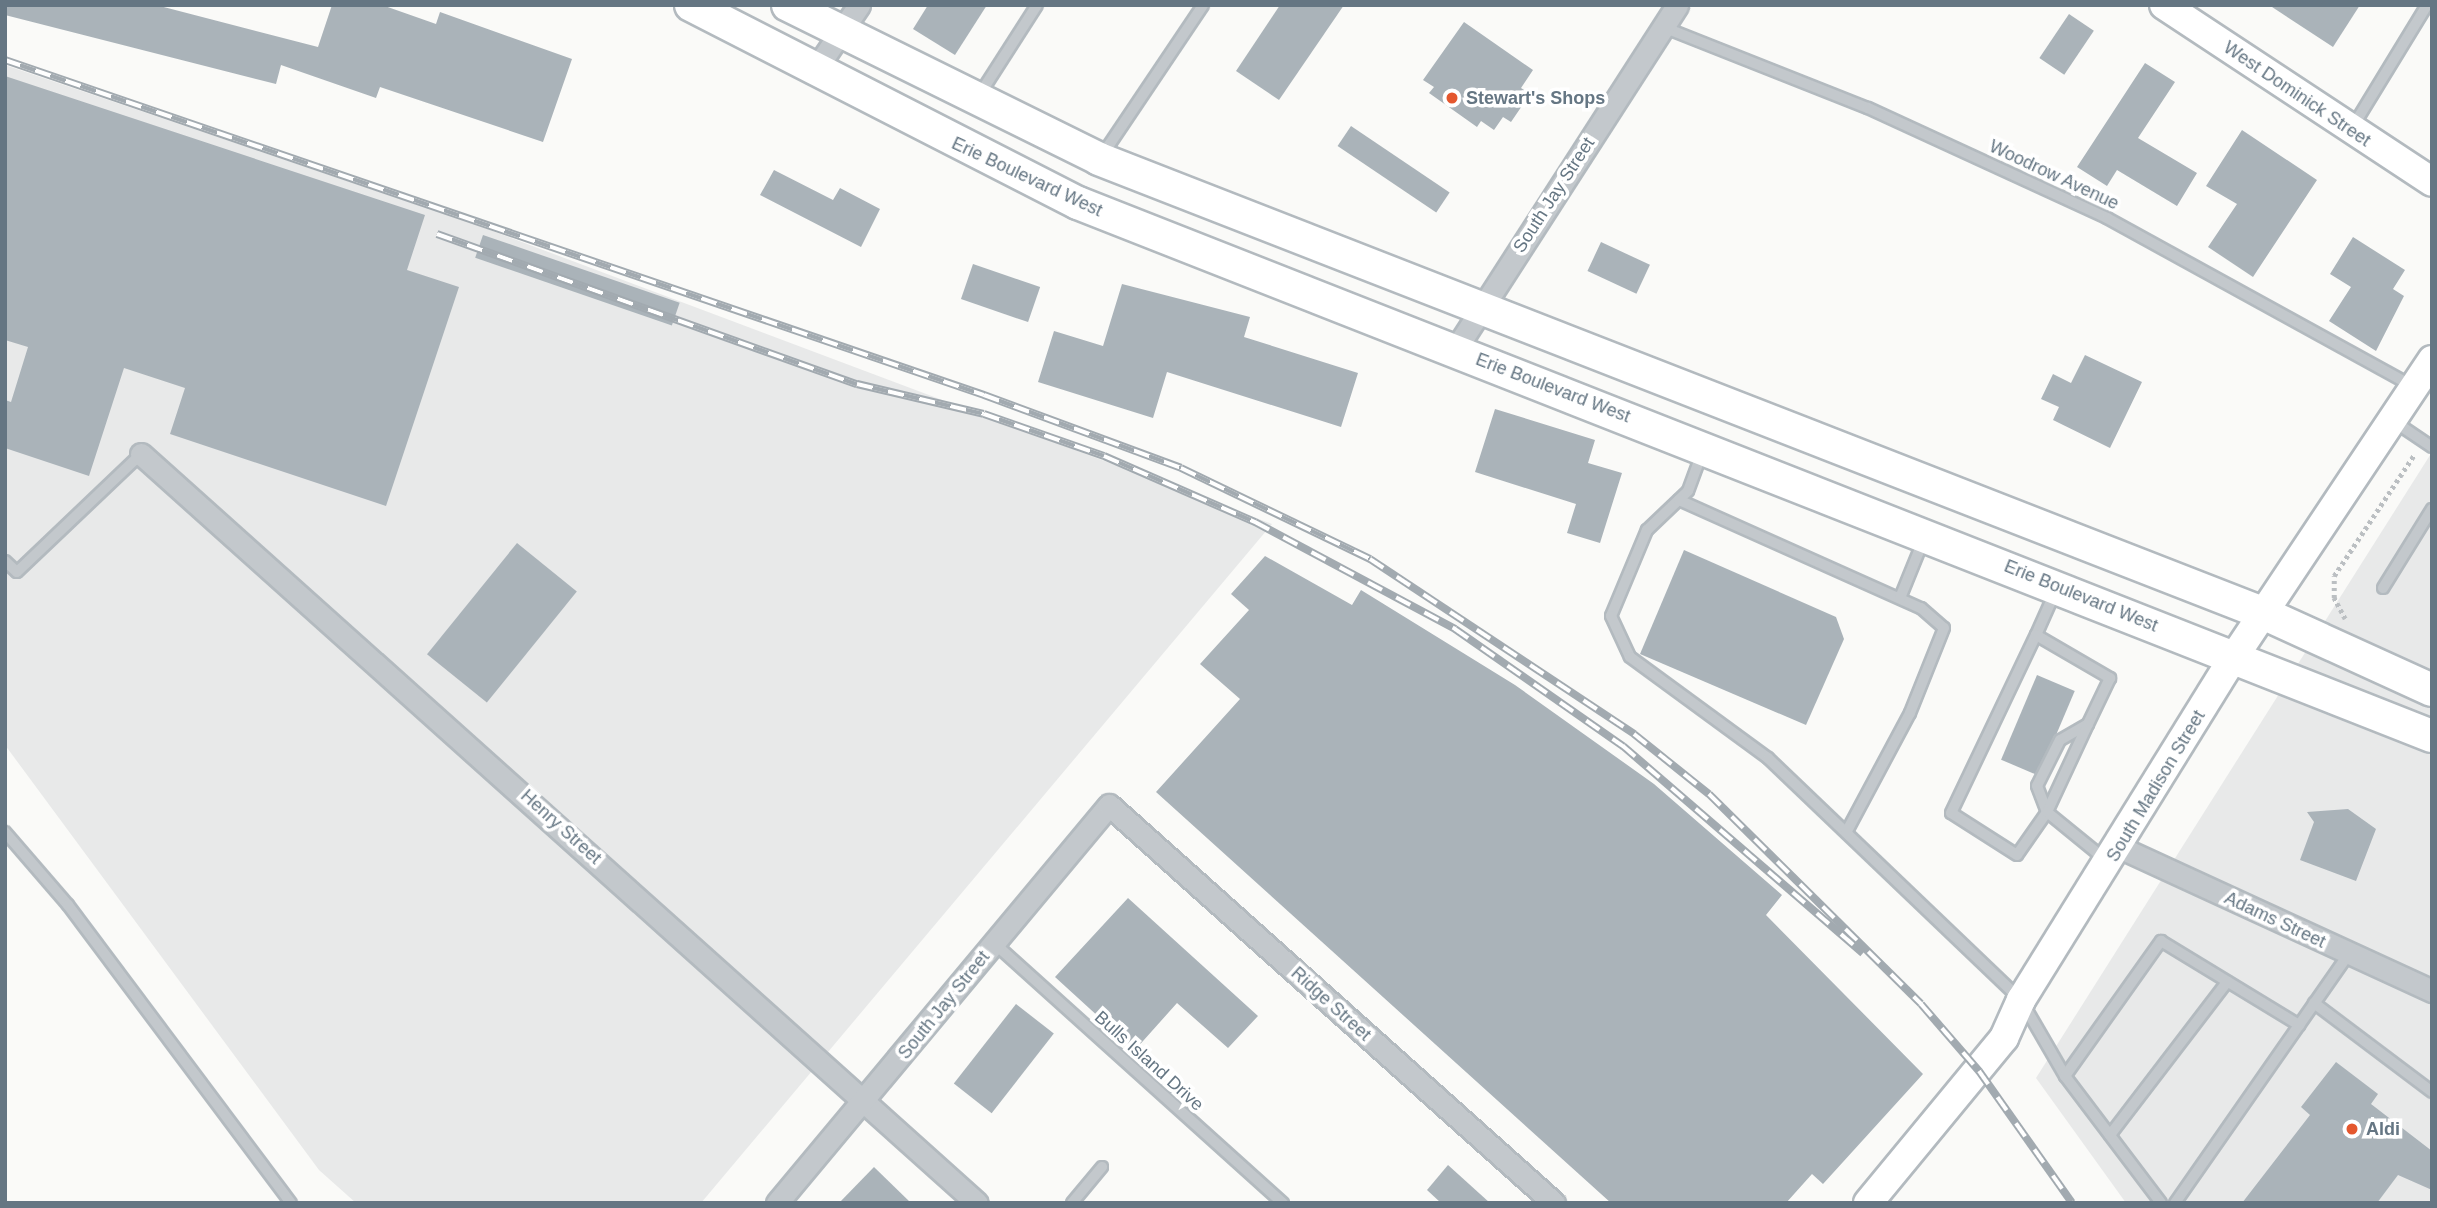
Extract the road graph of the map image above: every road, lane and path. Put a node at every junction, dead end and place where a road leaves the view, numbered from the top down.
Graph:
1 (691, 5) edge
2 (788, 5) edge
3 (859, 5) edge
4 (1037, 5) edge
5 (1203, 5) edge
6 (2427, 5) edge
7 (1675, 6) edge
8 (2172, 7) edge
9 (1663, 27) junction
10 (840, 33) junction
11 (813, 73) junction
12 (974, 103) junction
13 (2350, 131) junction
14 (1099, 159) junction
15 (2432, 182) edge
16 (1481, 307) junction
17 (1455, 350) junction
18 (2432, 359) edge
19 (2414, 387) junction
20 (2392, 421) junction
21 (1704, 447) junction
22 (2432, 447) edge
23 (141, 454) joint
24 (1679, 500) junction
25 (2432, 509) edge
26 (1926, 533) junction
27 (5, 561) edge
28 (2058, 586) junction
29 (2383, 588) dead end
30 (1900, 598) junction
31 (2265, 614) junction
32 (2036, 635) junction
33 (2234, 657) junction
34 (2432, 690) edge
35 (2088, 724) junction
36 (2432, 736) edge
37 (1109, 805) joint
38 (2046, 812) junction
39 (1847, 831) junction
40 (5, 832) edge
41 (2114, 855) junction
42 (994, 943) junction
43 (2349, 954) junction
44 (2227, 982) junction
45 (2432, 991) edge
46 (2021, 1000) junction
47 (2315, 1003) junction
48 (2299, 1026) junction
49 (2065, 1076) junction
50 (2432, 1092) edge
51 (865, 1102) junction
52 (2110, 1135) junction
53 (1102, 1167) dead end
54 (290, 1203) edge
55 (777, 1203) edge
56 (977, 1203) edge
57 (1072, 1203) edge
58 (1283, 1203) edge
59 (1554, 1203) edge
60 (1868, 1203) edge
61 (2161, 1203) edge
62 (2175, 1203) edge

1 - 11 main road, Erie Boulevard West
2 - 10 main road
3 - 10 street
4 - 12 lane
5 - 14 lane
6 - 13 lane
7 - 9 street, South Jay Street
8 - 13 street, West Dominick Street
9 - 16 street, South Jay Street
9 - 19 lane, Woodrow Avenue
10 - 11 street
10 - 12 main road
11 - 17 main road, Erie Boulevard West
12 - 14 main road
13 - 15 street, West Dominick Street
14 - 16 main road
16 - 17 street, South Jay Street
16 - 31 main road
17 - 21 main road, Erie Boulevard West
18 - 19 street, South Madison Street
19 - 20 street, South Madison Street
20 - 22 lane
20 - 31 street, South Madison Street
21 - 24 lane
21 - 26 main road, Erie Boulevard West
23 - 27 lane
23 - 51 street, Henry Street
24 - 30 lane
24 - 39 lane
25 - 29 lane
26 - 28 main road, Erie Boulevard West
26 - 30 lane
28 - 32 lane
28 - 33 main road, Erie Boulevard West
30 - 39 lane
31 - 33 street, South Madison Street
31 - 34 main road
32 - 35 lane
32 - 38 lane
33 - 36 main road, Erie Boulevard West
33 - 41 street, South Madison Street
35 - 38 lane
35 - 38 lane
37 - 42 street, South Jay Street
37 - 59 street, Ridge Street
38 - 41 lane
39 - 46 lane
40 - 54 lane
41 - 43 street, Adams Street
41 - 46 street, South Madison Street
42 - 51 street, South Jay Street
42 - 58 lane, Bulls Island Drive
43 - 45 street, Adams Street
43 - 47 lane
44 - 48 lane
44 - 49 lane
44 - 52 lane
46 - 49 lane
46 - 60 street, South Madison Street
47 - 48 lane
47 - 50 lane
48 - 62 lane
49 - 52 lane
51 - 55 street, South Jay Street
51 - 56 street, Henry Street
52 - 61 lane
53 - 57 lane

